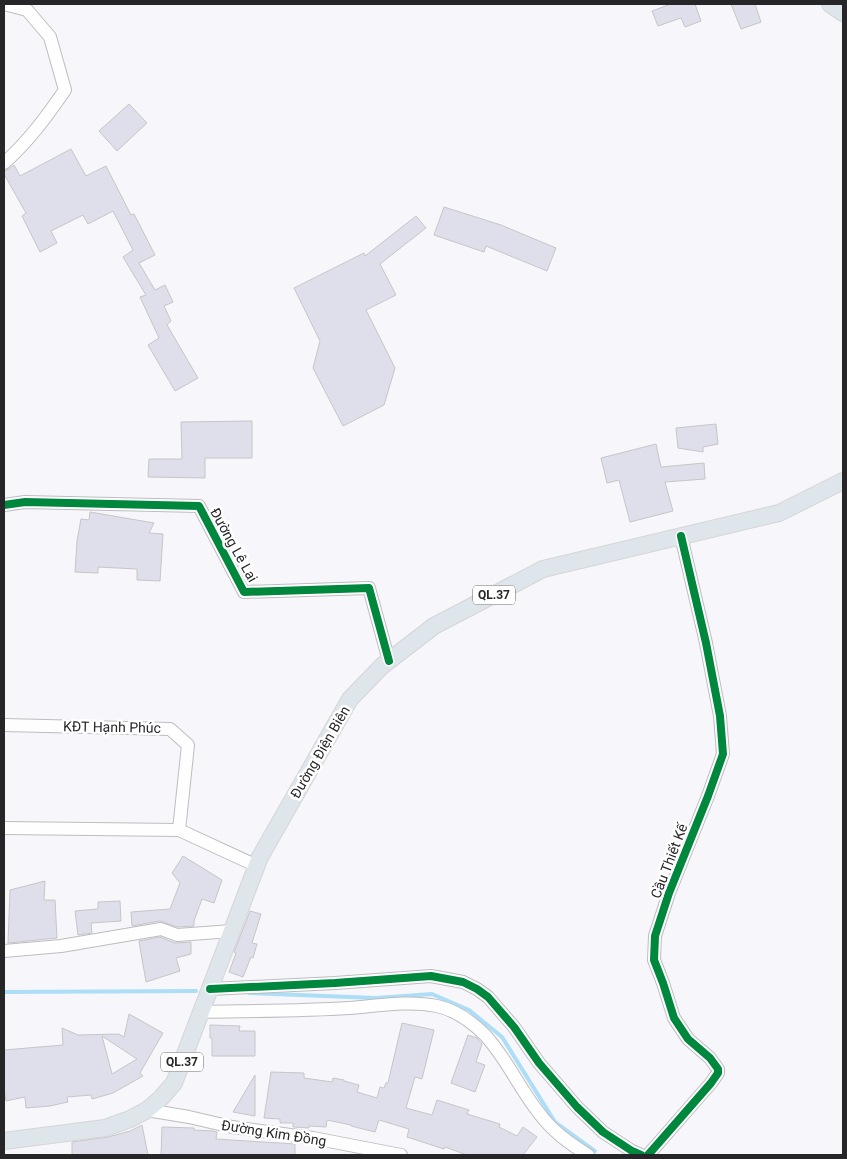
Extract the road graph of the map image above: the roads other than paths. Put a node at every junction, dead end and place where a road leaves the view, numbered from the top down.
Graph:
1 (4, 4) edge
2 (830, 4) edge
3 (28, 7) edge
4 (843, 13) edge
5 (4, 163) edge
6 (843, 481) edge
7 (4, 505) edge
8 (681, 536) junction
9 (389, 661) junction
10 (4, 725) edge
11 (4, 828) edge
12 (179, 830) junction
13 (257, 866) junction
14 (232, 931) junction
15 (4, 951) edge
16 (210, 990) junction
17 (201, 1012) junction
18 (147, 1110) junction
19 (4, 1141) edge
20 (401, 1155) edge
21 (588, 1155) edge
22 (641, 1155) edge
23 (648, 1155) edge

1 - 3 street
2 - 4 main road
3 - 5 street
6 - 8 main road, Đường Điện Biên / QL.37
7 - 9 street, Đường Lê Lai
8 - 9 main road, Đường Điện Biên / QL.37
8 - 23 street, Cầu Thiết Kế
9 - 13 main road, Đường Điện Biên / QL.37
10 - 12 street, KĐT Hạnh Phúc
11 - 12 street
12 - 13 street
13 - 14 main road, Đường Điện Biên / QL.37
14 - 15 street
14 - 16 main road, Đường Điện Biên / QL.37
16 - 17 main road, Đường Điện Biên / QL.37
16 - 22 street
17 - 18 main road, Đường Điện Biên / QL.37
17 - 21 street
18 - 19 main road, Đường Điện Biên / QL.37
18 - 20 street, Đường Kim Đồng

